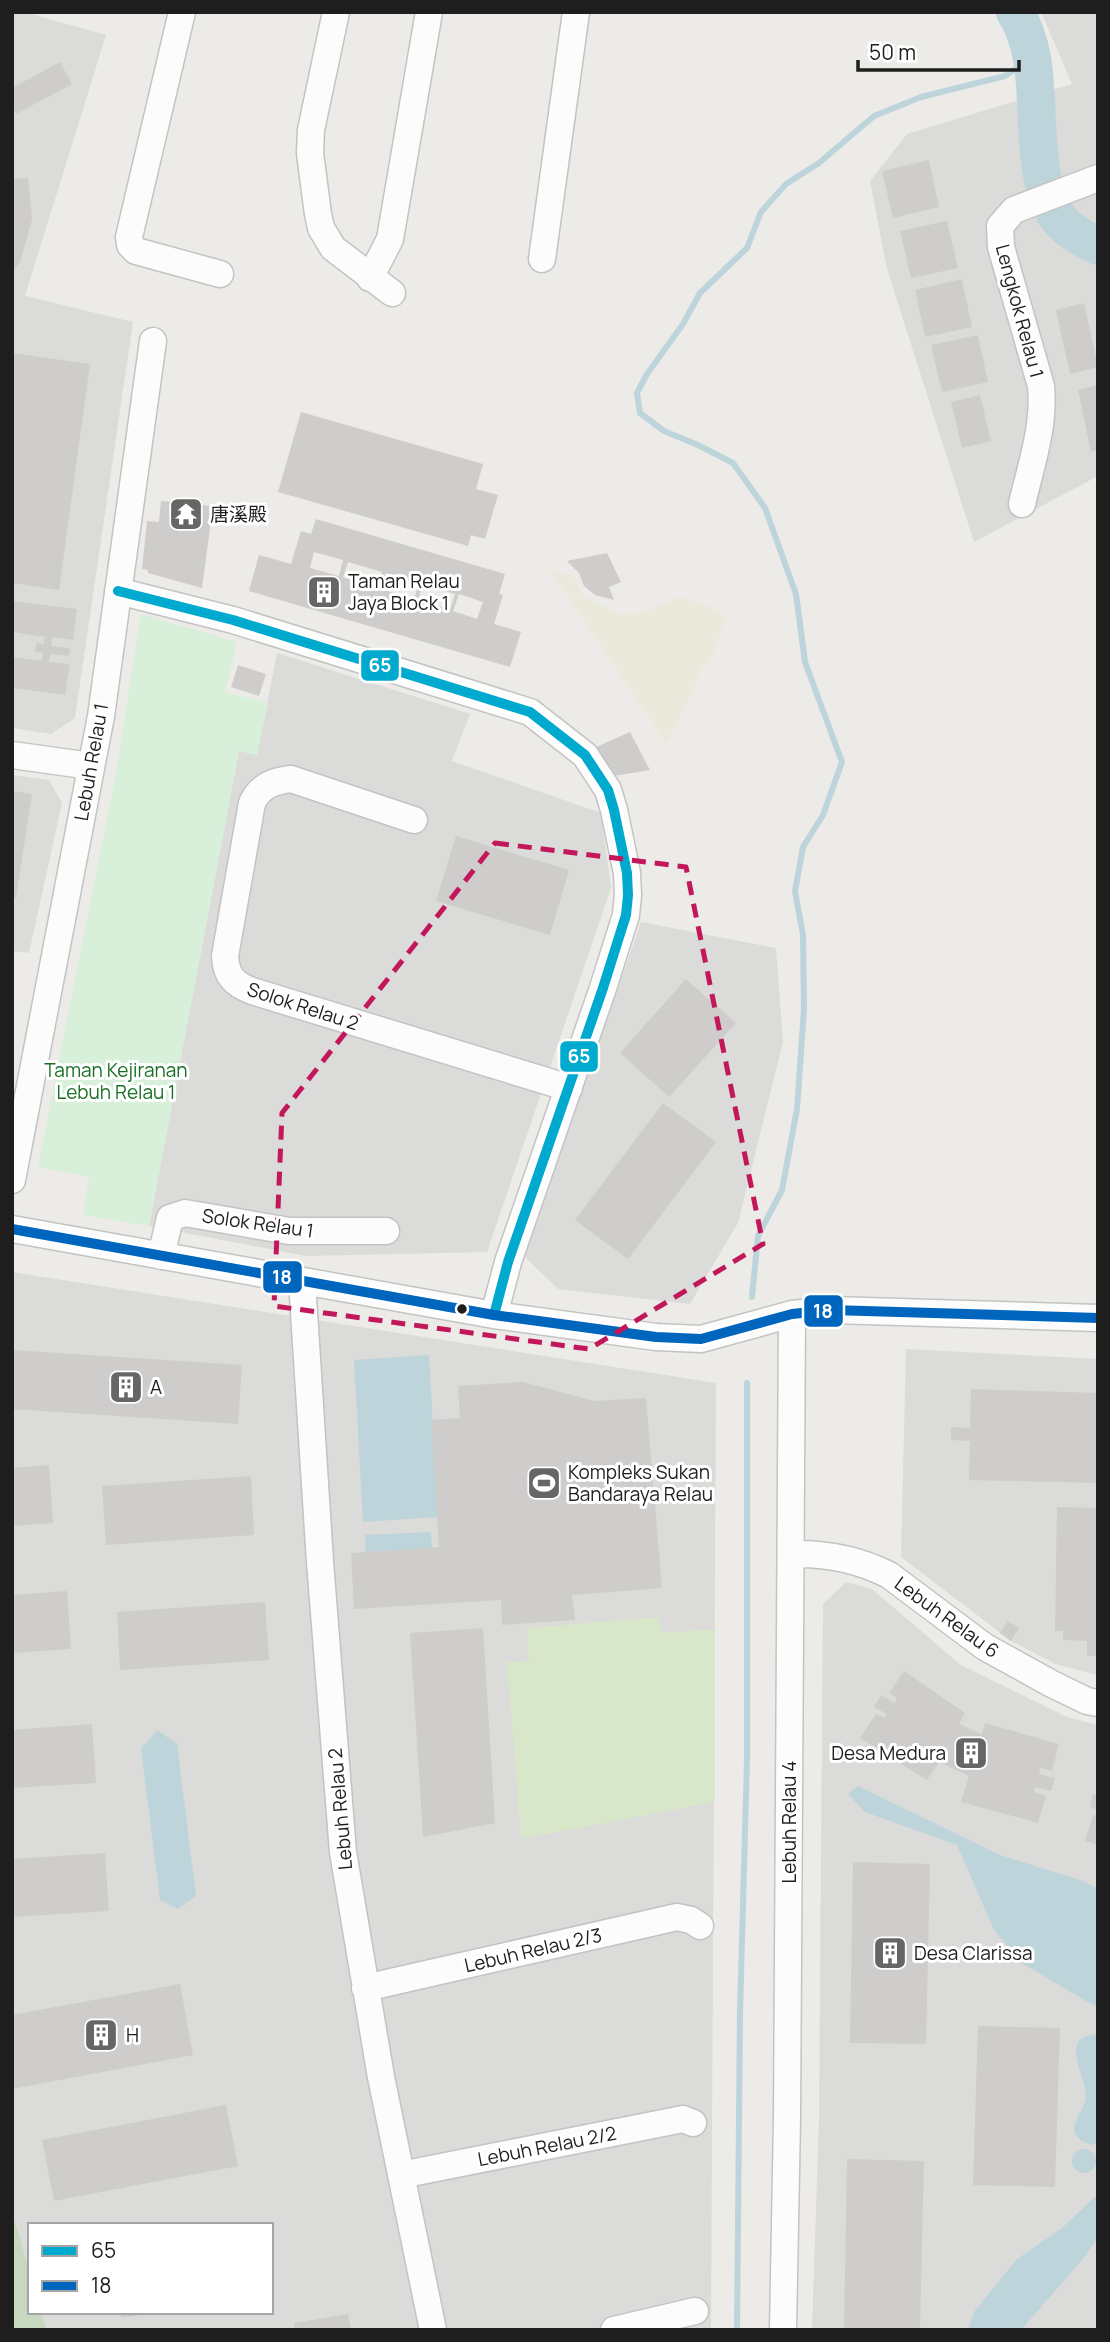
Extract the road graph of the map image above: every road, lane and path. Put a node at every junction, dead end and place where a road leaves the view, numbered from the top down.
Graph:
1 (182, 12) edge
2 (336, 12) edge
3 (429, 12) edge
4 (576, 12) edge
5 (1098, 178) edge
6 (542, 259) dead end
7 (220, 274) dead end
8 (153, 341) dead end
9 (1022, 504) dead end
10 (118, 591) junction
11 (12, 755) edge
12 (91, 766) junction
13 (414, 820) dead end
14 (569, 1088) junction
15 (12, 1180) edge
16 (12, 1229) edge
17 (386, 1231) dead end
18 (161, 1256) junction
19 (302, 1281) junction
20 (792, 1314) junction
21 (494, 1315) junction
22 (1098, 1318) edge
23 (791, 1555) junction
24 (1098, 1703) edge
25 (700, 1926) dead end
26 (365, 1989) junction
27 (693, 2123) dead end
28 (401, 2175) junction
29 (695, 2311) dead end
30 (433, 2330) edge
31 (614, 2330) edge
32 (783, 2330) edge

1 - 7 street
2 - 3 street
4 - 6 street
5 - 9 street, Lengkok Relau 1
8 - 10 street, Lebuh Relau 1
10 - 12 street, Lebuh Relau 1
10 - 14 street
11 - 12 street
12 - 15 street, Lebuh Relau 1
13 - 14 street, Solok Relau 2
14 - 21 street
16 - 18 street
17 - 18 street, Solok Relau 1
18 - 19 street
19 - 21 street
19 - 26 street, Lebuh Relau 2
20 - 21 street
20 - 22 street
20 - 23 street, Lebuh Relau 4
23 - 24 street, Lebuh Relau 6
23 - 32 street, Lebuh Relau 4
25 - 26 street, Lebuh Relau 2/3
26 - 28 street, Lebuh Relau 2
27 - 28 street, Lebuh Relau 2/2
28 - 30 street, Lebuh Relau 2
29 - 31 street

